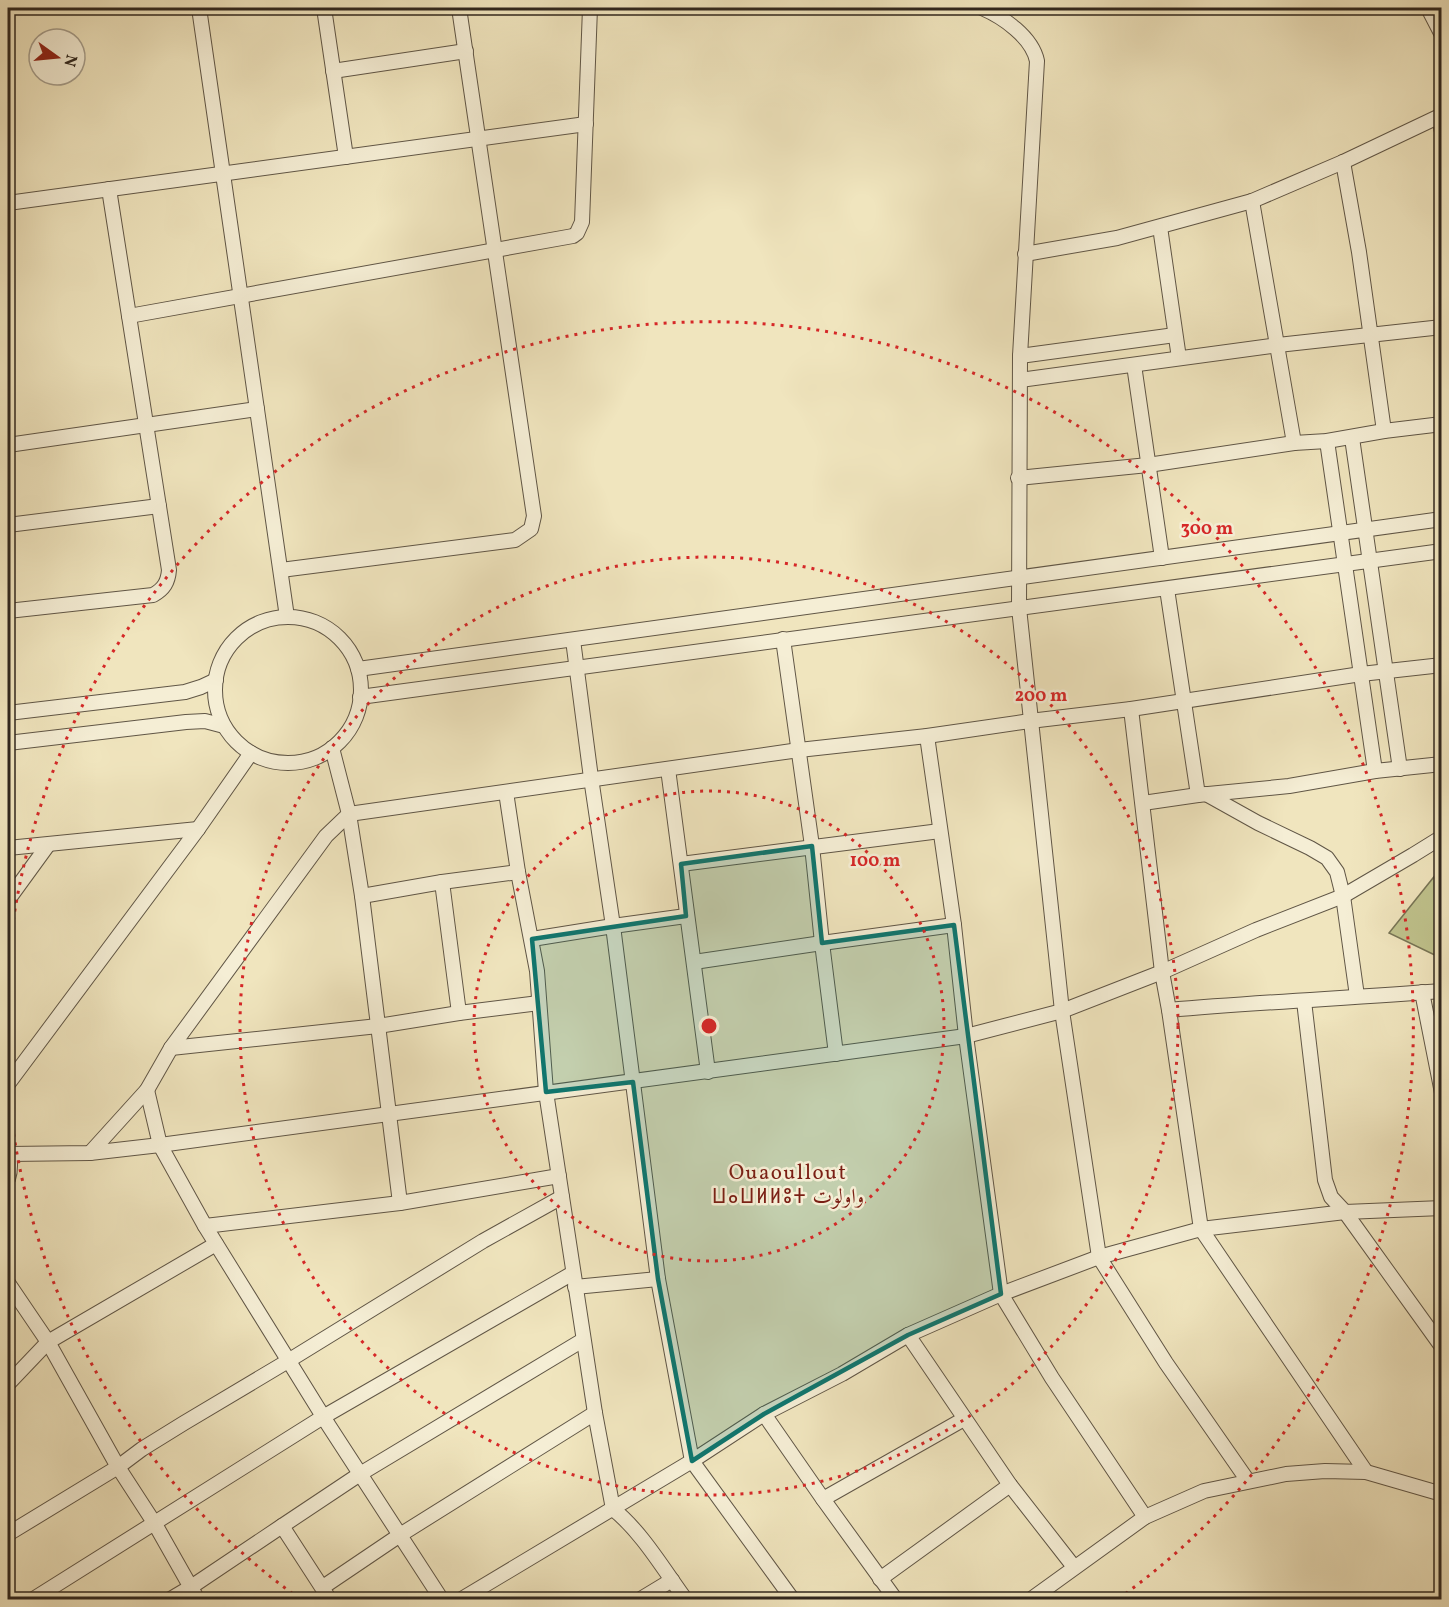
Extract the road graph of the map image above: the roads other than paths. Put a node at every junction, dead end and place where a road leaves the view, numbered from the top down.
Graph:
1 (199, 8) edge
2 (324, 8) edge
3 (459, 8) edge
4 (590, 8) edge
5 (982, 8) edge
6 (1428, 8) edge
7 (1442, 34) edge
8 (466, 51) junction
9 (333, 71) junction
10 (1440, 116) edge
11 (585, 124) junction
12 (1442, 132) edge
13 (478, 139) junction
14 (346, 157) junction
15 (1343, 162) junction
16 (223, 174) junction
17 (109, 189) junction
18 (1252, 201) junction
19 (8, 203) edge
20 (1160, 227) junction
21 (496, 250) junction
22 (1025, 254) junction
23 (241, 296) junction
24 (129, 316) junction
25 (1442, 327) edge
26 (1175, 335) junction
27 (1370, 335) junction
28 (1278, 345) junction
29 (1020, 356) junction
30 (1179, 358) junction
31 (1134, 365) junction
32 (1020, 380) junction
33 (257, 409) junction
34 (1442, 424) edge
35 (146, 425) junction
36 (1384, 431) junction
37 (1352, 438) junction
38 (1327, 441) junction
39 (1294, 443) junction
40 (8, 445) edge
41 (1148, 465) junction
42 (1018, 478) junction
43 (159, 506) junction
44 (1442, 519) edge
45 (8, 525) edge
46 (1366, 530) junction
47 (1340, 533) junction
48 (1442, 551) edge
49 (1162, 558) junction
50 (1370, 560) junction
51 (1345, 563) junction
52 (281, 570) junction
53 (1019, 579) junction
54 (1167, 589) junction
55 (1019, 608) junction
56 (8, 611) edge
57 (287, 617) junction
58 (783, 639) junction
59 (573, 640) junction
60 (1442, 665) edge
61 (576, 668) junction
62 (358, 669) junction
63 (1386, 672) junction
64 (1361, 674) junction
65 (216, 680) junction
66 (360, 697) junction
67 (1183, 701) junction
68 (1131, 709) junction
69 (8, 713) edge
70 (1030, 721) junction
71 (224, 726) junction
72 (927, 736) junction
73 (8, 743) edge
74 (332, 748) junction
75 (799, 750) junction
76 (251, 753) junction
77 (1442, 764) edge
78 (668, 769) junction
79 (1400, 769) junction
80 (1375, 771) junction
81 (591, 778) junction
82 (506, 792) junction
83 (1202, 794) junction
84 (1143, 802) junction
85 (349, 813) junction
86 (198, 829) junction
87 (940, 831) junction
88 (1442, 837) edge
89 (48, 844) junction
90 (812, 846) junction
91 (8, 848) edge
92 (681, 864) junction
93 (518, 872) junction
94 (442, 882) junction
95 (362, 896) junction
96 (1343, 896) junction
97 (8, 900) edge
98 (686, 916) junction
99 (954, 925) junction
100 (613, 926) junction
101 (532, 939) junction
102 (822, 943) junction
103 (694, 962) junction
104 (1162, 972) junction
105 (1442, 991) edge
106 (1422, 992) junction
107 (1357, 996) junction
108 (1304, 1001) junction
109 (539, 1003) junction
110 (1169, 1010) junction
111 (1062, 1011) junction
112 (459, 1013) junction
113 (378, 1026) junction
114 (966, 1036) junction
115 (171, 1048) junction
116 (836, 1054) junction
117 (708, 1072) junction
118 (633, 1082) junction
119 (8, 1084) edge
120 (147, 1090) junction
121 (546, 1092) junction
122 (1442, 1093) edge
123 (390, 1113) junction
124 (160, 1145) junction
125 (8, 1151) edge
126 (90, 1153) junction
127 (559, 1176) junction
128 (8, 1179) edge
129 (562, 1197) junction
130 (400, 1203) junction
131 (1442, 1208) edge
132 (1345, 1212) junction
133 (205, 1226) junction
134 (1201, 1229) junction
135 (216, 1245) junction
136 (1099, 1257) junction
137 (658, 1279) junction
138 (574, 1280) junction
139 (8, 1283) edge
140 (1001, 1294) junction
141 (908, 1335) junction
142 (583, 1340) junction
143 (48, 1342) junction
144 (1442, 1347) edge
145 (288, 1361) junction
146 (8, 1384) edge
147 (595, 1413) junction
148 (764, 1414) junction
149 (323, 1417) junction
150 (964, 1419) junction
151 (692, 1461) junction
152 (118, 1467) junction
153 (1366, 1472) junction
154 (360, 1474) junction
155 (1248, 1481) junction
156 (1010, 1485) junction
157 (1440, 1492) edge
158 (823, 1499) junction
159 (613, 1509) junction
160 (1145, 1517) junction
161 (155, 1524) junction
162 (282, 1526) junction
163 (8, 1534) edge
164 (400, 1535) junction
165 (1074, 1568) junction
166 (880, 1579) junction
167 (672, 1580) junction
168 (191, 1587) junction
169 (326, 1593) edge
170 (32, 1599) edge
171 (169, 1599) edge
172 (198, 1599) edge
173 (442, 1599) edge
174 (460, 1599) edge
175 (639, 1599) edge
176 (686, 1599) edge
177 (793, 1599) edge
178 (896, 1599) edge
179 (1030, 1599) edge

1 - 16 street
2 - 9 street
3 - 8 street
4 - 11 street
5 - 22 street
6 - 7 street
8 - 9 street
8 - 13 street
9 - 14 street
10 - 12 street
10 - 15 street
11 - 13 street
11 - 21 street
13 - 14 street
13 - 21 street
14 - 16 street
15 - 18 street
15 - 27 street
16 - 17 street
16 - 23 street
17 - 19 street
17 - 24 street
18 - 20 street
18 - 28 street
20 - 22 street
20 - 26 street
21 - 23 street
21 - 52 street
22 - 29 street
23 - 24 street
23 - 33 street
24 - 35 street
25 - 27 street
26 - 29 street
26 - 30 street
27 - 28 street
27 - 36 street
28 - 30 street
28 - 39 street
29 - 32 street
30 - 31 street
31 - 32 street
31 - 41 street
32 - 42 street
33 - 35 street
33 - 52 street
34 - 36 street
35 - 40 street
35 - 43 street
36 - 37 street
37 - 38 street
37 - 46 street
38 - 39 street
38 - 47 street
39 - 41 street
41 - 42 street
41 - 49 street
42 - 53 street
43 - 45 street
43 - 56 street
44 - 46 street
46 - 47 street
46 - 50 street
47 - 49 street
47 - 51 street
48 - 50 street
49 - 53 street
50 - 51 street
50 - 63 street
51 - 54 street
51 - 64 street
52 - 57 street
53 - 55 street
53 - 59 street
54 - 55 street
54 - 67 street
55 - 58 street
55 - 70 street
57 - 62 street
57 - 65 street
58 - 61 street
58 - 75 street
59 - 61 street
59 - 62 street
60 - 63 street
61 - 66 street
61 - 81 street
62 - 66 street
63 - 64 street
63 - 79 street
64 - 67 street
64 - 80 street
65 - 69 street
65 - 71 street
66 - 74 street
67 - 68 street
67 - 83 street
68 - 70 street
68 - 84 street
70 - 72 street
70 - 111 street
71 - 73 street
71 - 76 street
72 - 75 street
72 - 87 street
74 - 76 street
74 - 85 street
75 - 78 street
75 - 90 street
76 - 86 street
77 - 79 street
78 - 81 street
78 - 92 street
79 - 80 street
80 - 83 street
81 - 82 street
81 - 100 street
82 - 85 street
82 - 93 street
83 - 84 street
83 - 96 street
84 - 104 street
85 - 95 street
85 - 115 street
86 - 89 street
86 - 119 street
87 - 90 street
87 - 99 street
88 - 96 street
89 - 91 street
89 - 97 street
90 - 92 street
90 - 102 street
92 - 98 street
93 - 94 street
93 - 101 street
94 - 95 street
94 - 112 street
95 - 113 street
96 - 104 street
96 - 107 street
98 - 100 street
98 - 103 street
99 - 102 street
99 - 114 street
100 - 101 street
100 - 118 street
101 - 109 street
102 - 103 street
102 - 116 street
103 - 117 street
104 - 110 street
104 - 111 street
105 - 106 street
106 - 107 street
106 - 122 street
107 - 108 street
108 - 110 street
108 - 132 street
109 - 112 street
109 - 121 street
110 - 134 street
111 - 114 street
111 - 136 street
112 - 113 street
113 - 115 street
113 - 123 street
114 - 116 street
114 - 140 street
115 - 120 street
116 - 117 street
117 - 118 street
118 - 121 street
118 - 137 street
120 - 124 street
120 - 126 street
121 - 123 street
121 - 127 street
123 - 124 street
123 - 130 street
124 - 126 street
124 - 133 street
125 - 126 street
125 - 128 street
127 - 129 street
127 - 130 street
129 - 138 street
129 - 145 street
130 - 133 street
131 - 132 street
132 - 134 street
132 - 144 street
133 - 135 street
134 - 136 street
134 - 153 street
135 - 143 street
135 - 145 street
136 - 140 street
136 - 155 street
137 - 138 street
137 - 151 street
138 - 142 street
138 - 149 street
139 - 143 street
140 - 141 street
140 - 160 street
141 - 148 street
141 - 150 street
142 - 147 street
142 - 154 street
143 - 146 street
143 - 152 street
145 - 149 street
145 - 152 street
147 - 159 street
147 - 164 street
148 - 151 street
148 - 158 street
149 - 154 street
149 - 161 street
150 - 156 street
150 - 158 street
151 - 159 street
151 - 177 street
152 - 161 street
152 - 163 street
153 - 155 street
153 - 157 street
154 - 162 street
154 - 164 street
155 - 160 street
156 - 165 street
156 - 166 street
158 - 166 street
159 - 167 street
159 - 174 street
160 - 165 street
161 - 168 street
161 - 170 street
162 - 168 street
162 - 169 street
164 - 169 street
164 - 173 street
165 - 179 street
166 - 178 street
167 - 175 street
167 - 176 street
168 - 171 street
168 - 172 street

